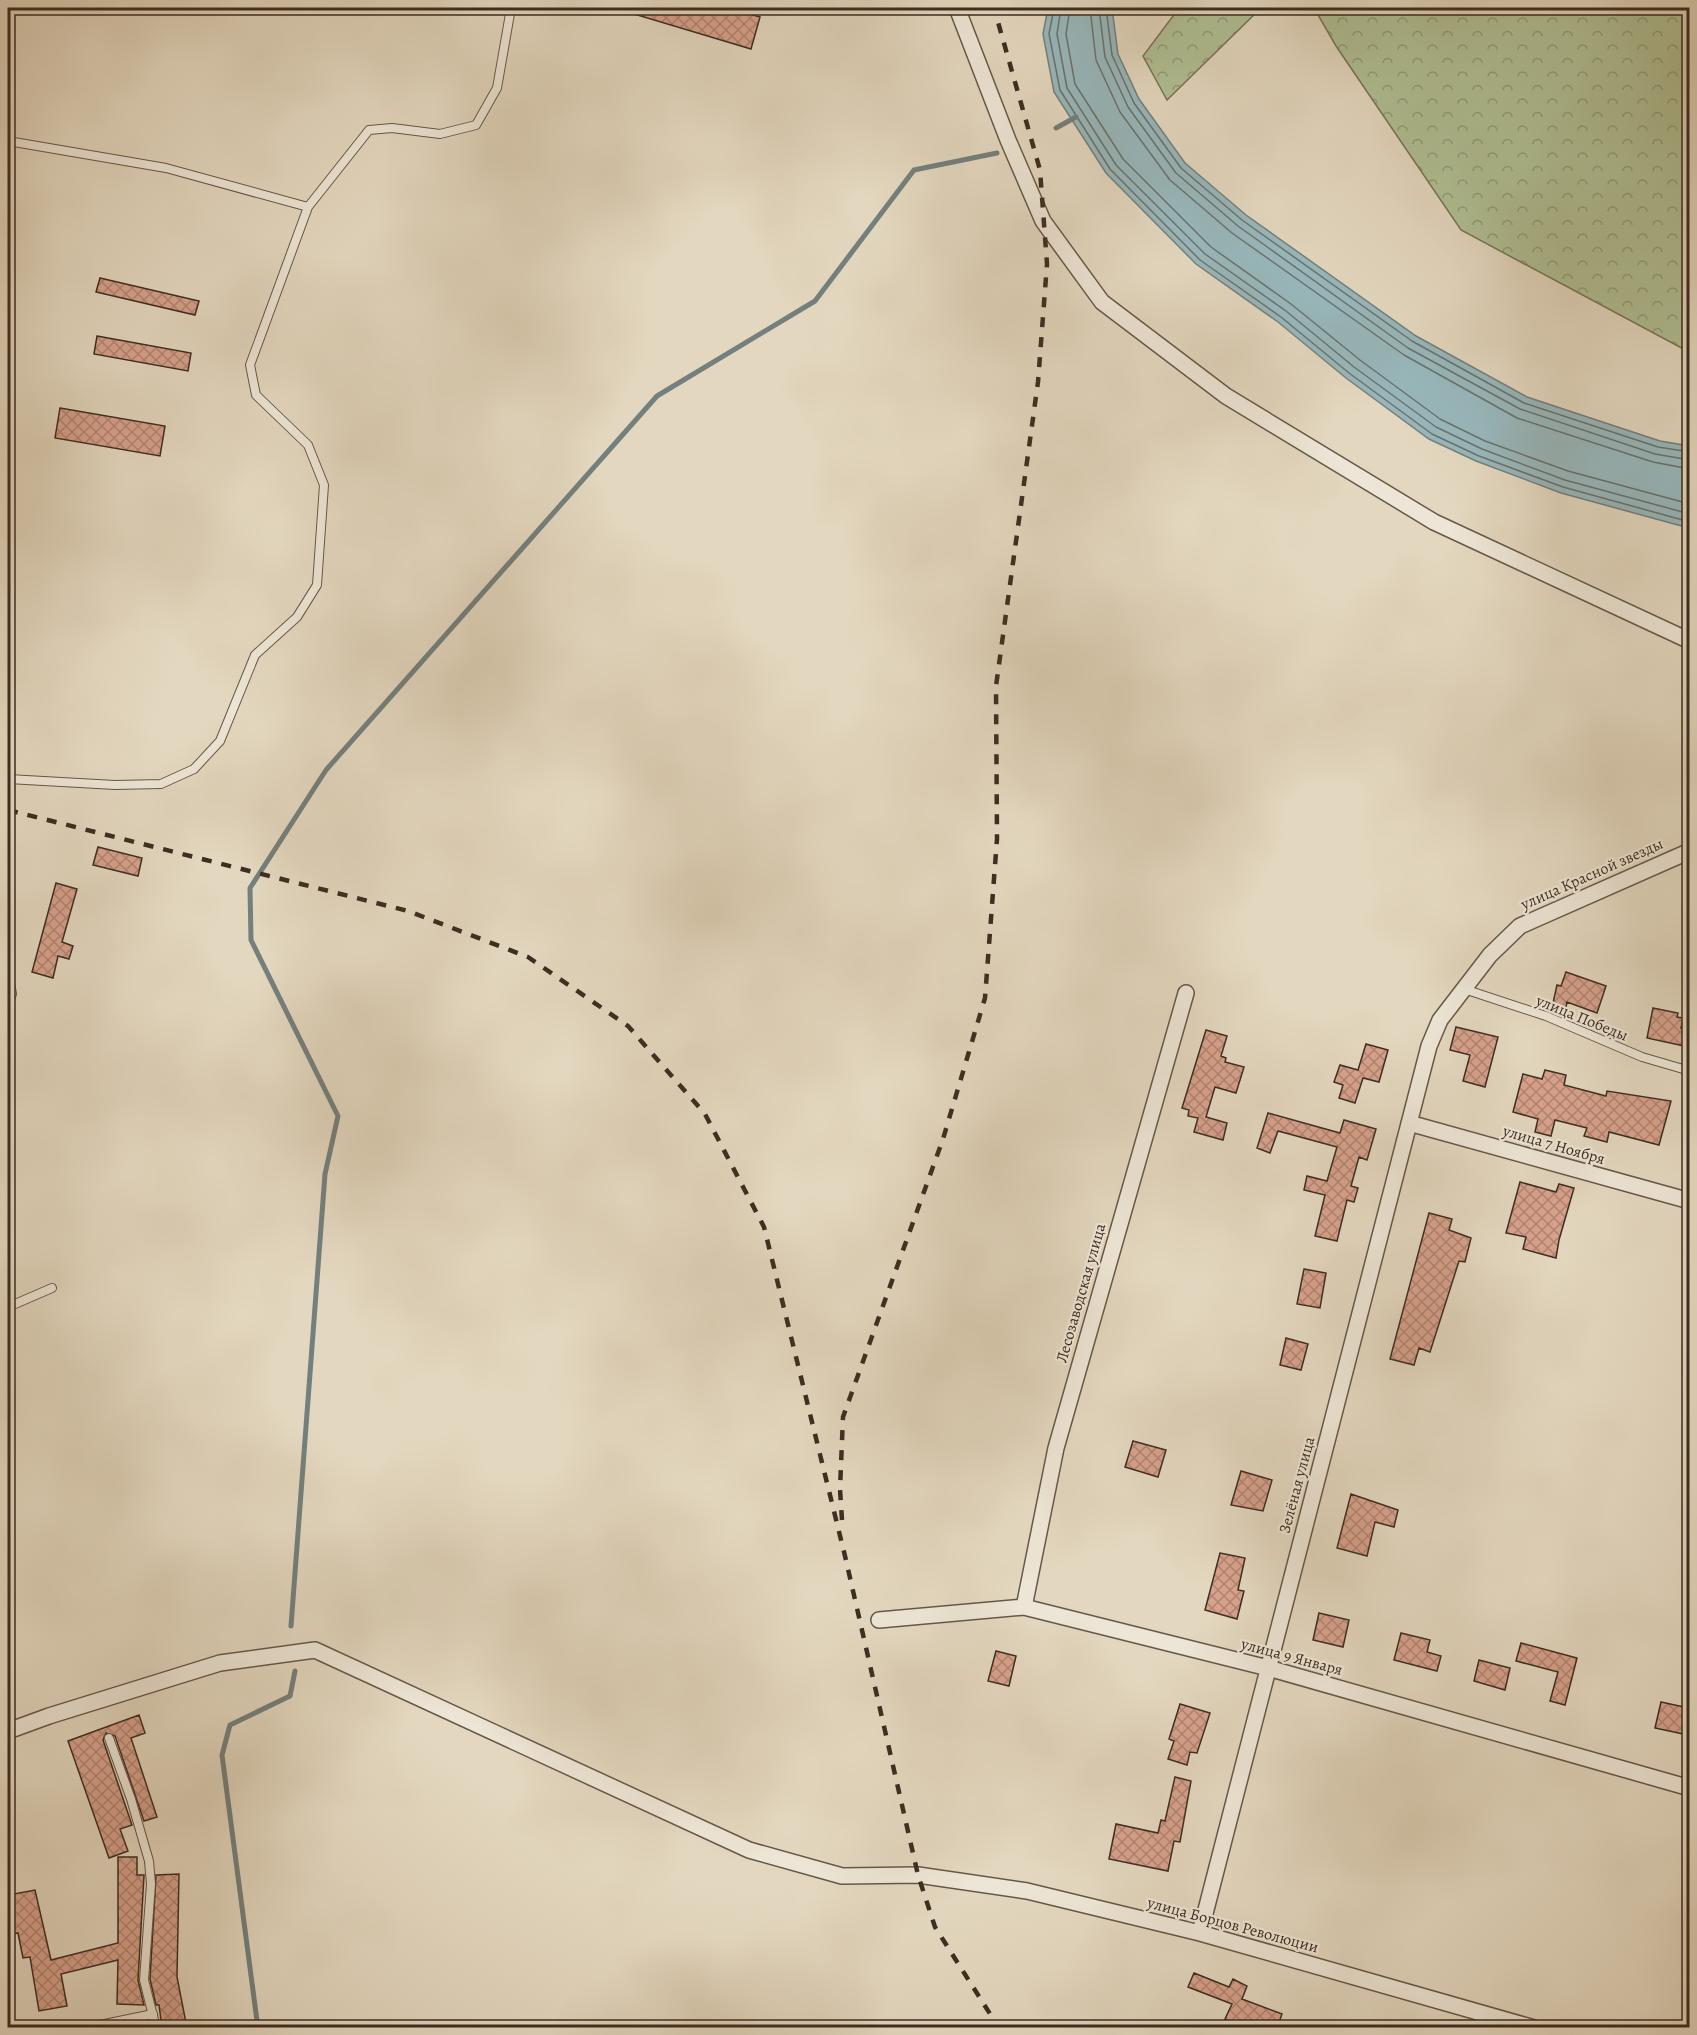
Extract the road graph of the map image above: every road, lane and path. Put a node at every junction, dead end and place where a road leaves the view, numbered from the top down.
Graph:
1 (511, 8) edge
2 (958, 8) edge
3 (8, 141) edge
4 (308, 207) junction
5 (1689, 641) edge
6 (8, 779) edge
7 (1689, 851) edge
8 (8, 970) edge
9 (1464, 989) junction
10 (1186, 993) dead end
11 (8, 1005) edge
12 (1429, 1046) joint
13 (1689, 1071) edge
14 (1409, 1123) junction
15 (1689, 1201) edge
16 (52, 1288) dead end
17 (8, 1307) edge
18 (1024, 1607) junction
19 (879, 1620) dead end
20 (1268, 1668) junction
21 (8, 1731) edge
22 (109, 1738) dead end
23 (1689, 1788) edge
24 (1200, 1933) junction
25 (153, 2014) junction
26 (85, 2028) edge
27 (156, 2028) edge
28 (1534, 2028) edge

1 - 4 lane
2 - 5 street
3 - 4 lane
4 - 6 lane
7 - 9 street, улица Красной звезды
8 - 11 lane
9 - 12 street, улица Красной звезды
9 - 13 lane, улица Победы
10 - 18 street, Лесозаводская улица
12 - 14 street, Зелёная улица
14 - 15 street, улица 7 Ноября
14 - 20 street, Зелёная улица
16 - 17 lane
18 - 19 street, улица 9 Января
18 - 20 street, улица 9 Января
20 - 23 street, улица 9 Января
20 - 24 street, Зелёная улица
21 - 24 street, улица Борцов Революции
22 - 25 lane
24 - 28 street, улица Борцов Революции
25 - 26 lane
25 - 27 lane

